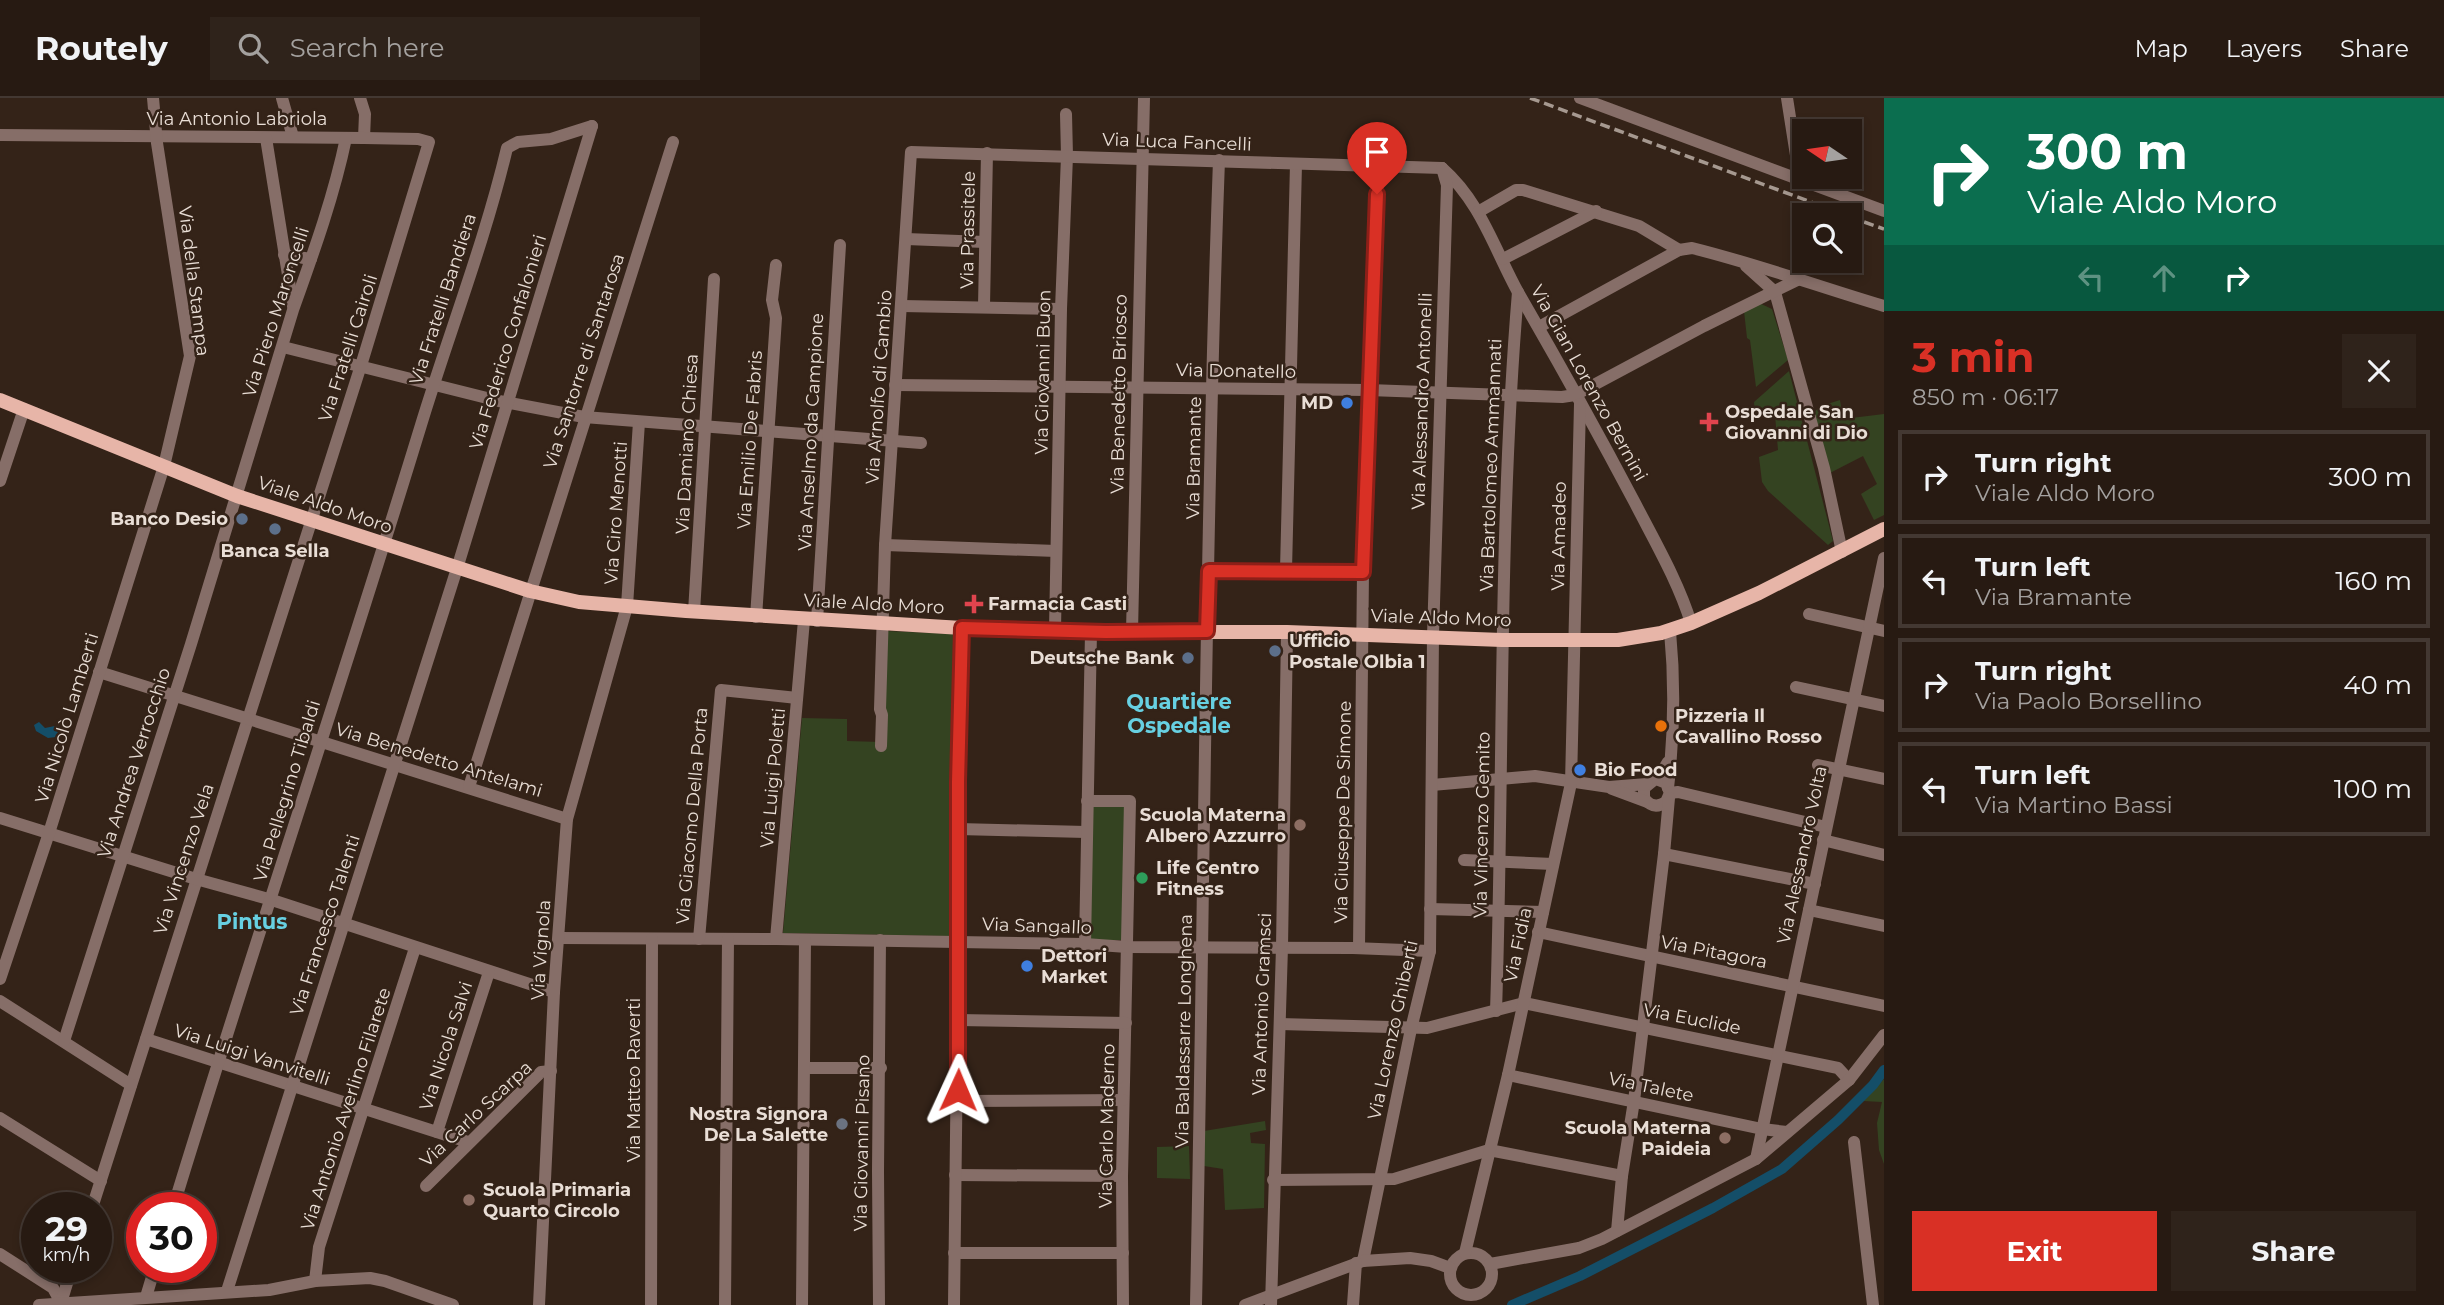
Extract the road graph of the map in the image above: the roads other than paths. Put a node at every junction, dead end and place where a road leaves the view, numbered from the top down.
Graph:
1 (153, 98) edge
2 (282, 98) edge
3 (360, 98) edge
4 (1144, 98) edge
5 (1580, 98) edge
6 (1787, 98) edge
7 (1066, 114) dead end
8 (592, 126) joint
9 (1792, 130) edge
10 (0, 135) edge
11 (156, 136) junction
12 (293, 137) junction
13 (266, 138) junction
14 (346, 138) junction
15 (365, 138) junction
16 (673, 142) dead end
17 (911, 152) joint
18 (987, 153) junction
19 (1067, 156) junction
20 (1143, 158) junction
21 (1219, 160) junction
22 (1296, 164) junction
23 (1378, 166) junction
24 (1442, 168) junction
25 (1792, 177) edge
26 (417, 184) joint
27 (1824, 189) edge
28 (1596, 211) junction
29 (1884, 211) edge
30 (1478, 212) junction
31 (906, 239) junction
32 (985, 242) junction
33 (840, 245) dead end
34 (1679, 250) junction
35 (1503, 259) junction
36 (285, 261) junction
37 (1742, 262) junction
38 (310, 264) junction
39 (776, 265) dead end
40 (714, 279) dead end
41 (1797, 280) junction
42 (1518, 292) junction
43 (1775, 292) junction
44 (902, 306) junction
45 (984, 306) junction
46 (1884, 306) edge
47 (1061, 309) junction
48 (293, 310) junction
49 (1539, 327) junction
50 (282, 347) junction
51 (360, 367) junction
52 (433, 385) junction
53 (895, 385) junction
54 (1060, 385) junction
55 (1136, 387) junction
56 (1213, 388) junction
57 (1289, 389) junction
58 (1369, 390) junction
59 (1440, 394) junction
60 (1510, 394) junction
61 (0, 400) edge
62 (1578, 400) junction
63 (508, 403) junction
64 (24, 409) junction
65 (584, 417) junction
66 (639, 422) junction
67 (705, 427) junction
68 (767, 431) junction
69 (1579, 433) junction
70 (1597, 434) junction
71 (828, 436) junction
72 (893, 441) junction
73 (921, 443) dead end
74 (164, 467) junction
75 (0, 481) edge
76 (237, 496) junction
77 (310, 521) junction
78 (1884, 529) edge
79 (886, 545) junction
80 (384, 546) junction
81 (1056, 551) junction
82 (1842, 552) junction
83 (1884, 558) edge
84 (457, 568) junction
85 (1286, 570) junction
86 (1209, 571) junction
87 (1363, 572) junction
88 (530, 592) junction
89 (628, 606) junction
90 (694, 612) junction
91 (1809, 614) dead end
92 (756, 617) junction
93 (811, 620) junction
94 (1691, 623) junction
95 (883, 624) junction
96 (1869, 627) junction
97 (962, 628) junction
98 (1055, 630) junction
99 (1207, 631) junction
100 (1670, 631) junction
101 (1884, 631) edge
102 (1091, 632) junction
103 (1132, 632) junction
104 (1287, 632) junction
105 (1362, 634) junction
106 (1433, 636) junction
107 (1574, 639) junction
108 (1502, 640) junction
109 (99, 672) junction
110 (1796, 687) dead end
111 (176, 694) junction
112 (797, 698) junction
113 (1853, 699) junction
114 (1884, 706) edge
115 (248, 718) junction
116 (320, 741) junction
117 (881, 746) dead end
118 (1672, 756) junction
119 (394, 765) junction
120 (1818, 765) dead end
121 (1838, 770) junction
122 (1884, 779) edge
123 (1500, 780) junction
124 (1652, 781) junction
125 (1571, 783) junction
126 (1432, 785) junction
127 (469, 787) junction
128 (1609, 788) junction
129 (1669, 793) junction
130 (1087, 801) junction
131 (1649, 804) junction
132 (0, 818) edge
133 (567, 819) junction
134 (1826, 827) junction
135 (958, 829) junction
136 (1086, 832) junction
137 (49, 833) junction
138 (1823, 841) junction
139 (1665, 847) junction
140 (1884, 855) edge
141 (122, 856) junction
142 (1464, 860) dead end
143 (1499, 861) junction
144 (1553, 864) junction
145 (196, 879) junction
146 (1815, 884) junction
147 (272, 900) junction
148 (1430, 909) junction
149 (1809, 909) junction
150 (1499, 910) junction
151 (1543, 912) junction
152 (343, 924) junction
153 (1884, 926) edge
154 (1538, 932) junction
155 (559, 939) junction
156 (652, 939) junction
157 (699, 939) junction
158 (729, 939) junction
159 (776, 939) junction
160 (805, 940) junction
161 (880, 940) junction
162 (957, 942) junction
163 (1085, 944) junction
164 (1203, 946) junction
165 (1127, 947) junction
166 (1282, 947) junction
167 (415, 948) junction
168 (1359, 948) junction
169 (1430, 951) junction
170 (1650, 957) junction
171 (489, 971) junction
172 (0, 979) edge
173 (1792, 985) junction
174 (554, 992) junction
175 (0, 1001) edge
176 (1524, 1003) junction
177 (1884, 1006) edge
178 (1496, 1011) junction
179 (958, 1020) junction
180 (1126, 1023) junction
181 (1280, 1024) junction
182 (1642, 1027) junction
183 (1411, 1029) junction
184 (1884, 1035) edge
185 (146, 1039) junction
186 (64, 1041) junction
187 (1777, 1054) junction
188 (218, 1061) junction
189 (805, 1068) junction
190 (881, 1068) junction
191 (551, 1071) junction
192 (1508, 1075) junction
193 (1849, 1080) junction
194 (131, 1085) junction
195 (292, 1085) junction
196 (1123, 1100) junction
197 (957, 1101) junction
198 (1634, 1101) junction
199 (365, 1109) junction
200 (0, 1118) edge
201 (1762, 1129) junction
202 (437, 1132) junction
203 (1787, 1132) junction
204 (468, 1142) junction
205 (1854, 1142) dead end
206 (1489, 1150) junction
207 (1756, 1159) junction
208 (955, 1175) junction
209 (1122, 1176) junction
210 (1622, 1176) junction
211 (1380, 1179) junction
212 (1273, 1180) junction
213 (101, 1181) junction
214 (426, 1185) dead end
215 (97, 1192) edge
216 (178, 1192) edge
217 (1617, 1231) junction
218 (954, 1253) junction
219 (1123, 1253) junction
220 (1465, 1253) junction
221 (0, 1254) edge
222 (1360, 1262) junction
223 (1490, 1264) junction
224 (1450, 1268) junction
225 (315, 1281) junction
226 (62, 1283) edge
227 (150, 1283) edge
228 (60, 1286) junction
229 (270, 1290) junction
230 (227, 1292) junction
231 (146, 1297) junction
232 (210, 1299) edge
233 (1271, 1299) edge
234 (1482, 1300) edge
235 (61, 1303) junction
236 (39, 1305) edge
237 (266, 1305) edge
238 (453, 1305) edge
239 (539, 1305) edge
240 (651, 1305) edge
241 (725, 1305) edge
242 (803, 1305) edge
243 (879, 1305) edge
244 (954, 1305) edge
245 (1123, 1305) edge
246 (1196, 1305) edge
247 (1245, 1305) edge
248 (1353, 1305) edge
249 (1873, 1305) edge

1 - 11 street, Via della Stampa
2 - 12 street
3 - 15 street
4 - 20 street, Via Benedetto Briosco
5 - 25 street
6 - 9 street
7 - 19 street, Via Giovanni Buon
8 - 52 street, Via Fratelli Bandiera
8 - 63 street, Via Federico Confalonieri
10 - 11 street, Via Antonio Labriola
11 - 13 street, Via Antonio Labriola
11 - 74 street, Via della Stampa
12 - 13 street, Via Antonio Labriola
12 - 14 street, Via Antonio Labriola
13 - 36 street
14 - 15 street, Via Antonio Labriola
14 - 38 street, Via Piero Maroncelli
15 - 26 street, Via Antonio Labriola
16 - 65 street, Via Santorre di Santarosa
17 - 18 street, Via Luca Fancelli
17 - 31 street, Via Arnolfo di Cambio
18 - 19 street, Via Luca Fancelli
18 - 32 street, Via Prassitele
19 - 20 street, Via Luca Fancelli
19 - 47 street, Via Giovanni Buon
20 - 21 street, Via Luca Fancelli
20 - 55 street, Via Benedetto Briosco
21 - 22 street, Via Luca Fancelli
21 - 56 street, Via Bramante
22 - 23 street, Via Luca Fancelli
22 - 57 street
23 - 24 street, Via Luca Fancelli
23 - 58 street, Via Giuseppe De Simone
24 - 30 street, Via Gian Lorenzo Bernini
24 - 59 street, Via Alessandro Antonelli
26 - 51 street, Via Fratelli Cairoli
27 - 29 street
28 - 30 street
28 - 34 street
28 - 35 street
30 - 35 street, Via Gian Lorenzo Bernini
31 - 32 street
31 - 44 street, Via Arnolfo di Cambio
32 - 45 street, Via Prassitele
33 - 71 street, Via Anselmo da Campione
34 - 37 street
34 - 49 street
35 - 42 street, Via Gian Lorenzo Bernini
36 - 38 street
36 - 48 street
37 - 41 street
37 - 43 street
38 - 48 street, Via Piero Maroncelli
39 - 68 street, Via Emilio De Fabris
40 - 67 street, Via Damiano Chiesa
41 - 43 street
41 - 46 street
42 - 49 street, Via Gian Lorenzo Bernini
42 - 60 street, Via Bartolomeo Ammannati
43 - 62 street
43 - 82 street
44 - 45 street
44 - 53 street, Via Arnolfo di Cambio
45 - 47 street
47 - 54 street, Via Giovanni Buon
48 - 50 street, Via Piero Maroncelli
49 - 62 street, Via Gian Lorenzo Bernini
50 - 51 street
50 - 76 street, Via Piero Maroncelli
51 - 52 street
51 - 77 street, Via Fratelli Cairoli
52 - 63 street
52 - 80 street, Via Fratelli Bandiera
53 - 54 street, Via Donatello
53 - 72 street, Via Arnolfo di Cambio
54 - 55 street, Via Donatello
54 - 81 street, Via Giovanni Buon
55 - 56 street, Via Donatello
55 - 103 street, Via Benedetto Briosco
56 - 57 street, Via Donatello
56 - 86 street, Via Bramante
57 - 58 street, Via Donatello
57 - 85 street
58 - 59 street, Via Donatello
58 - 87 street, Via Giuseppe De Simone
59 - 60 street, Via Donatello
59 - 106 street, Via Alessandro Antonelli
60 - 62 street, Via Donatello
60 - 108 street, Via Bartolomeo Ammannati
61 - 64 main road, Viale Aldo Moro
62 - 69 street, Via Amadeo
62 - 70 street, Via Gian Lorenzo Bernini
63 - 65 street
63 - 84 street, Via Federico Confalonieri
64 - 74 main road, Viale Aldo Moro
64 - 75 street
65 - 66 street
65 - 88 street, Via Santorre di Santarosa
66 - 67 street
66 - 89 street, Via Ciro Menotti
67 - 68 street
67 - 90 street, Via Damiano Chiesa
68 - 71 street
68 - 92 street, Via Emilio De Fabris
69 - 70 street
69 - 107 street, Via Amadeo
70 - 94 street, Via Gian Lorenzo Bernini
71 - 72 street
71 - 93 street, Via Anselmo da Campione
72 - 73 street
72 - 79 street, Via Arnolfo di Cambio
74 - 76 main road, Viale Aldo Moro
74 - 109 street, Via Nicolò Lamberti
76 - 77 main road, Viale Aldo Moro
76 - 111 street, Via Andrea Verrocchio
77 - 80 main road, Viale Aldo Moro
77 - 115 street, Via Vincenzo Vela
78 - 82 main road, Viale Aldo Moro
79 - 81 street
79 - 95 street, Via Arnolfo di Cambio
80 - 84 main road, Viale Aldo Moro
80 - 116 street, Via Pellegrino Tibaldi
81 - 98 street, Via Giovanni Buon
82 - 94 main road, Viale Aldo Moro
83 - 96 street, Via Alessandro Volta
84 - 88 main road, Viale Aldo Moro
84 - 119 street, Via Francesco Talenti
85 - 86 street
85 - 87 street
86 - 99 street, Via Bramante
87 - 105 street, Via Giuseppe De Simone
88 - 89 main road, Viale Aldo Moro
88 - 127 street, Via Santorre di Santarosa
89 - 90 main road, Viale Aldo Moro
89 - 133 street, Via Vignola
90 - 92 main road, Viale Aldo Moro
91 - 96 street
92 - 93 main road, Viale Aldo Moro
93 - 95 main road, Viale Aldo Moro
93 - 112 street, Via Luigi Poletti
94 - 100 main road, Viale Aldo Moro
95 - 97 main road, Viale Aldo Moro
95 - 117 street, Via Arnolfo di Cambio
96 - 101 street
96 - 113 street, Via Alessandro Volta
97 - 98 main road, Viale Aldo Moro
97 - 135 street
98 - 102 main road, Viale Aldo Moro
99 - 103 main road, Viale Aldo Moro
99 - 104 main road, Viale Aldo Moro
99 - 164 street, Via Baldassarre Longhena
100 - 107 main road, Viale Aldo Moro
100 - 118 street
102 - 103 main road, Viale Aldo Moro
102 - 130 street
104 - 105 main road, Viale Aldo Moro
104 - 166 street, Via Antonio Gramsci
105 - 106 main road, Viale Aldo Moro
105 - 168 street, Via Giuseppe De Simone
106 - 108 main road, Viale Aldo Moro
106 - 126 street, Via Lorenzo Ghiberti
107 - 108 main road, Viale Aldo Moro
107 - 125 street, Via Fidia
108 - 123 street, Via Vincenzo Gemito
109 - 111 street, Via Benedetto Antelami
109 - 137 street, Via Nicolò Lamberti
110 - 113 street
111 - 115 street, Via Benedetto Antelami
111 - 141 street, Via Andrea Verrocchio
112 - 157 street, Via Giacomo Della Porta
112 - 159 street, Via Luigi Poletti
113 - 114 street
113 - 121 street, Via Alessandro Volta
115 - 116 street, Via Benedetto Antelami
115 - 145 street, Via Vincenzo Vela
116 - 119 street, Via Benedetto Antelami
116 - 147 street, Via Pellegrino Tibaldi
118 - 124 street
118 - 129 street
119 - 127 street, Via Benedetto Antelami
119 - 152 street, Via Francesco Talenti
120 - 121 street
121 - 122 street
121 - 134 street, Via Alessandro Volta
123 - 125 street
123 - 126 street
123 - 143 street, Via Vincenzo Gemito
124 - 128 street
124 - 129 street
124 - 131 street
125 - 128 street
125 - 144 street, Via Fidia
126 - 148 street, Via Lorenzo Ghiberti
127 - 133 street, Via Benedetto Antelami
128 - 131 street
129 - 131 street
129 - 134 street
129 - 139 street
130 - 136 street
130 - 165 street, Via Carlo Maderno
131 - 139 street
132 - 137 street
133 - 155 street, Via Vignola
134 - 138 street, Via Alessandro Volta
135 - 136 street
135 - 162 street
136 - 163 street
137 - 141 street
137 - 172 street, Via Nicolò Lamberti
138 - 140 street
138 - 146 street, Via Alessandro Volta
139 - 146 street
139 - 170 street
141 - 145 street
141 - 186 street, Via Andrea Verrocchio
142 - 143 street
143 - 144 street
143 - 150 street, Via Vincenzo Gemito
144 - 151 street, Via Fidia
145 - 147 street
145 - 185 street, Via Vincenzo Vela
146 - 149 street, Via Alessandro Volta
147 - 152 street
147 - 188 street, Via Pellegrino Tibaldi
148 - 150 street
148 - 169 street, Via Lorenzo Ghiberti
149 - 153 street
149 - 173 street, Via Alessandro Volta
150 - 151 street
150 - 178 street, Via Vincenzo Gemito
151 - 154 street, Via Fidia
152 - 167 street
152 - 195 street, Via Francesco Talenti
154 - 170 street, Via Pitagora
154 - 176 street, Via Fidia
155 - 156 street, Via Sangallo
155 - 174 street, Via Vignola
156 - 157 street, Via Sangallo
156 - 240 street, Via Matteo Raverti
157 - 158 street, Via Sangallo
158 - 159 street, Via Sangallo
158 - 241 street
159 - 160 street, Via Sangallo
160 - 161 street, Via Sangallo
160 - 189 street
161 - 162 street, Via Sangallo
161 - 190 street, Via Giovanni Pisano
162 - 163 street, Via Sangallo
162 - 179 street
163 - 165 street, Via Sangallo
164 - 165 street, Via Sangallo
164 - 166 street, Via Sangallo
164 - 246 street, Via Baldassarre Longhena
165 - 180 street, Via Carlo Maderno
166 - 168 street, Via Sangallo
166 - 181 street, Via Antonio Gramsci
167 - 171 street
167 - 199 street, Via Antonio Averlino Filarete
168 - 169 street, Via Sangallo
169 - 183 street, Via Lorenzo Ghiberti
170 - 173 street, Via Pitagora
170 - 182 street
171 - 174 street
171 - 202 street, Via Nicola Salvi
173 - 177 street, Via Pitagora
173 - 187 street, Via Alessandro Volta
174 - 191 street, Via Vignola
175 - 186 street
176 - 178 street
176 - 182 street, Via Euclide
176 - 192 street, Via Fidia
178 - 183 street
179 - 180 street
179 - 197 street
180 - 196 street, Via Carlo Maderno
181 - 183 street
181 - 212 street, Via Antonio Gramsci
182 - 187 street, Via Euclide
182 - 198 street
183 - 211 street, Via Lorenzo Ghiberti
184 - 193 street
185 - 188 street, Via Luigi Vanvitelli
185 - 194 street, Via Vincenzo Vela
186 - 194 street
187 - 193 street, Via Euclide
187 - 201 street, Via Alessandro Volta
188 - 195 street, Via Luigi Vanvitelli
188 - 216 street, Via Pellegrino Tibaldi
189 - 190 street
189 - 242 street
190 - 243 street, Via Giovanni Pisano
191 - 204 street, Via Carlo Scarpa
191 - 239 street, Via Vignola
192 - 198 street, Via Talete
192 - 206 street, Via Fidia
193 - 203 street
194 - 213 street, Via Vincenzo Vela
195 - 199 street, Via Luigi Vanvitelli
195 - 230 street, Via Francesco Talenti
196 - 197 street
196 - 209 street, Via Carlo Maderno
197 - 208 street
198 - 201 street, Via Talete
198 - 210 street
199 - 202 street, Via Luigi Vanvitelli
199 - 225 street, Via Antonio Averlino Filarete
200 - 213 street
201 - 203 street, Via Talete
201 - 207 street, Via Alessandro Volta
202 - 204 street, Via Luigi Vanvitelli
203 - 207 street
204 - 214 street, Via Carlo Scarpa
205 - 249 street
206 - 210 street
206 - 211 street
206 - 220 street, Via Fidia
207 - 217 street
208 - 209 street
208 - 218 street
209 - 219 street, Via Carlo Maderno
210 - 217 street
211 - 212 street
211 - 222 street, Via Lorenzo Ghiberti
212 - 233 street, Via Antonio Gramsci
213 - 215 street, Via Vincenzo Vela
217 - 223 street
218 - 219 street
218 - 244 street
219 - 245 street, Via Carlo Maderno
220 - 223 street
220 - 224 street
221 - 228 street
222 - 224 street
222 - 233 street
222 - 248 street, Via Lorenzo Ghiberti
223 - 234 street
224 - 234 street
225 - 229 street
225 - 238 street
226 - 228 street
227 - 231 street
228 - 235 street
229 - 230 street
229 - 237 street
230 - 232 street
231 - 232 street
231 - 235 street
233 - 247 street
235 - 236 street

